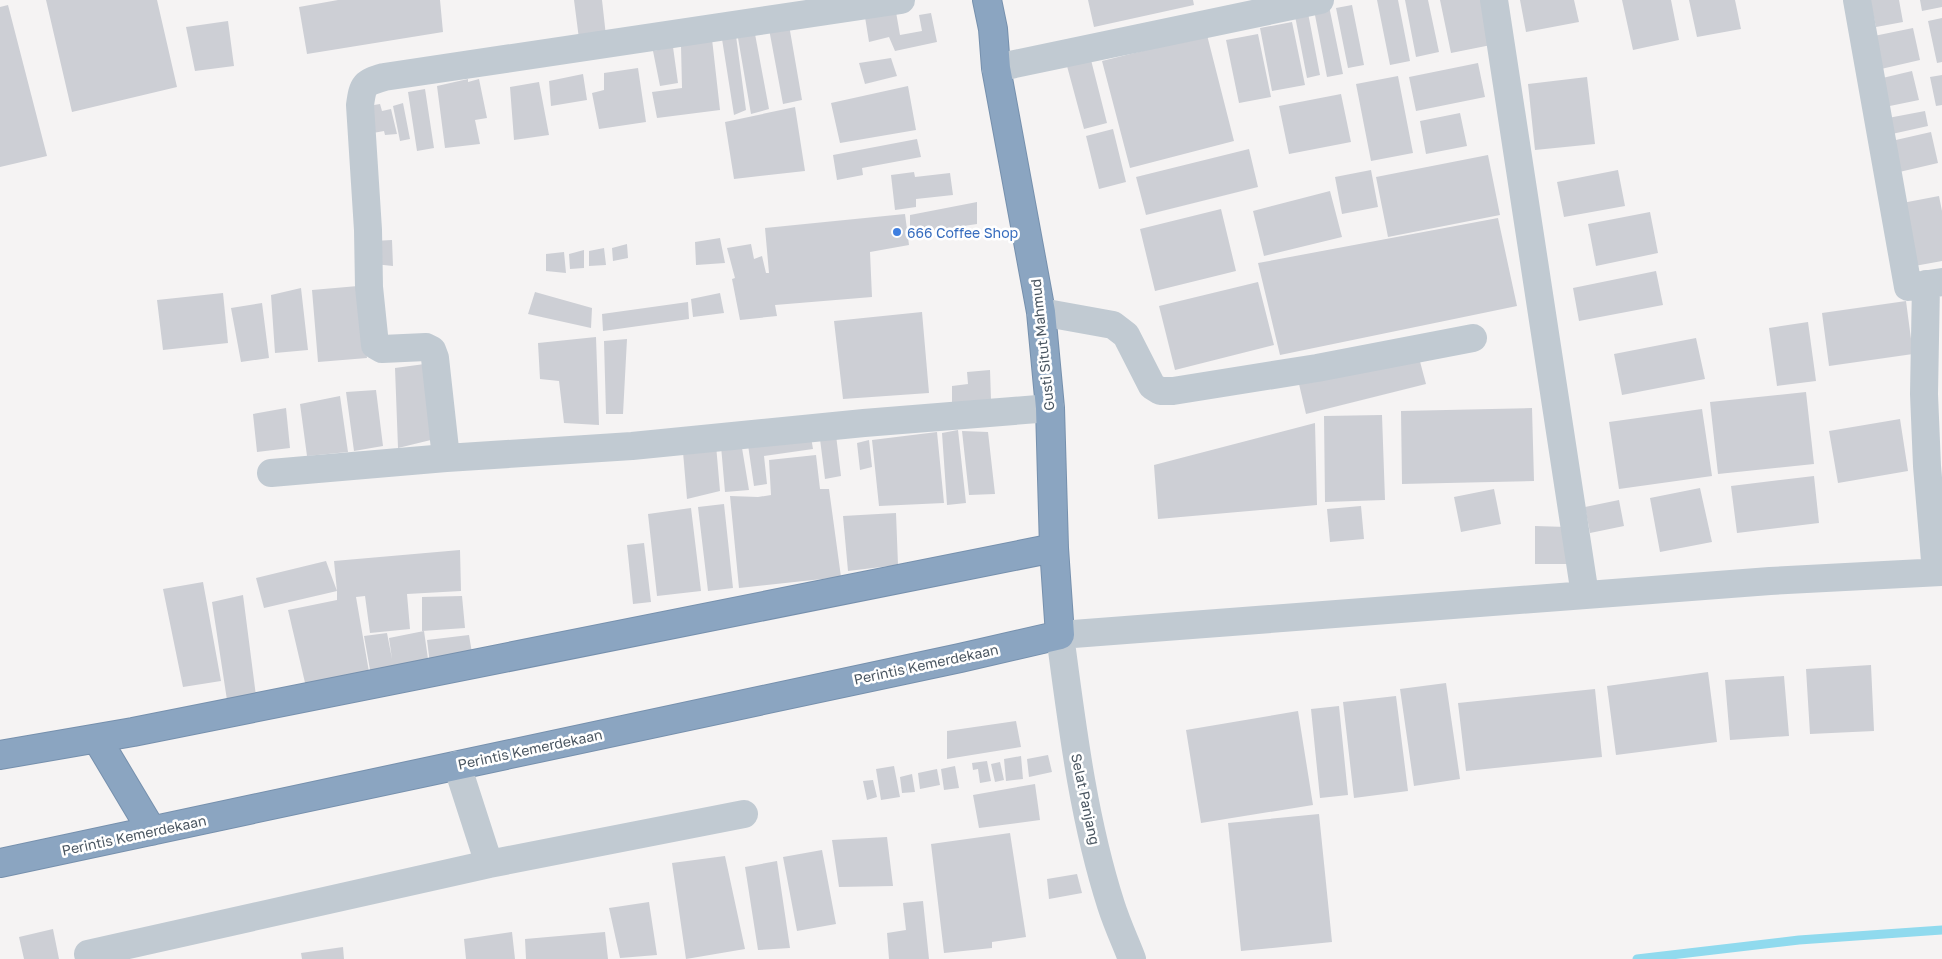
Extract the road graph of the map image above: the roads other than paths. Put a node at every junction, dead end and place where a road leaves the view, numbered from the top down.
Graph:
1 (901, 0) edge
2 (987, 0) edge
3 (1320, 0) edge
4 (1494, 0) edge
5 (1857, 0) edge
6 (996, 68) junction
7 (1934, 283) edge
8 (1041, 312) junction
9 (1473, 338) dead end
10 (1050, 408) junction
11 (446, 458) junction
12 (271, 473) dead end
13 (1054, 548) junction
14 (1939, 572) edge
15 (1585, 595) junction
16 (1060, 634) junction
17 (97, 739) junction
18 (0, 755) edge
19 (458, 765) junction
20 (744, 814) dead end
21 (152, 831) junction
22 (0, 863) edge
23 (489, 864) junction
24 (88, 954) dead end
25 (1132, 959) edge

1 - 11 street
2 - 6 highway, Gusti Situt Mahmud
3 - 6 street
4 - 15 street
5 - 7 street
6 - 8 highway, Gusti Situt Mahmud
7 - 14 street
8 - 9 street
8 - 10 highway, Gusti Situt Mahmud
10 - 11 street
10 - 13 highway, Gusti Situt Mahmud
11 - 12 street
13 - 16 highway, Gusti Situt Mahmud
13 - 17 highway
14 - 15 street
15 - 16 street
16 - 19 highway, Perintis Kemerdekaan
16 - 25 street, Selat Panjang
17 - 18 highway
17 - 21 highway
19 - 21 highway, Perintis Kemerdekaan
19 - 23 street
20 - 23 street
21 - 22 highway, Perintis Kemerdekaan
23 - 24 street

